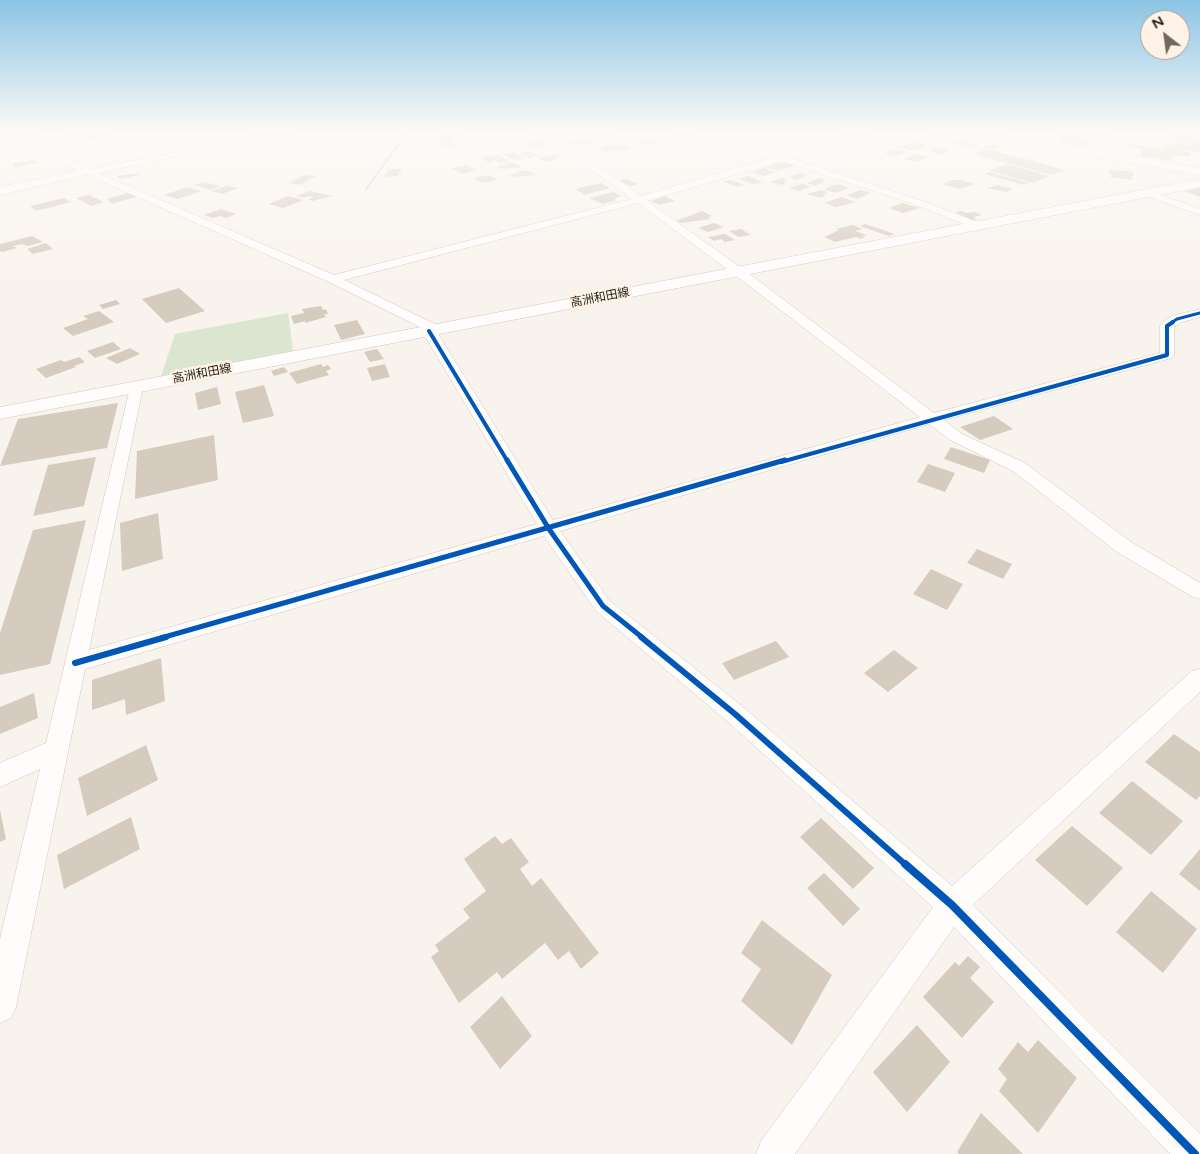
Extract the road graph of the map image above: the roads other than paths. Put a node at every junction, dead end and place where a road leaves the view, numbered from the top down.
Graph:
1 (33, 184) edge
2 (114, 184) edge
3 (617, 184) edge
4 (694, 184) edge
5 (861, 184) edge
6 (1191, 184) edge
7 (0, 191) edge
8 (1147, 193) junction
9 (639, 200) junction
10 (1200, 212) edge
11 (976, 225) junction
12 (739, 272) junction
13 (333, 279) junction
14 (1200, 313) edge
15 (432, 330) junction
16 (136, 387) junction
17 (0, 414) edge
18 (930, 419) junction
19 (549, 529) junction
20 (1200, 592) edge
21 (76, 663) junction
22 (1200, 678) edge
23 (56, 750) junction
24 (0, 775) edge
25 (952, 905) junction
26 (0, 1007) edge
27 (774, 1154) edge
28 (1195, 1154) edge

1 - 7 street
2 - 13 street
3 - 9 street
4 - 9 street
5 - 11 street
6 - 8 main road, 高洲和田線
8 - 10 street
8 - 11 main road, 高洲和田線
9 - 12 street
9 - 13 street
11 - 12 main road, 高洲和田線
12 - 15 main road, 高洲和田線
12 - 18 street
13 - 15 street
14 - 18 street
15 - 16 main road, 高洲和田線
15 - 19 street
16 - 17 main road, 高洲和田線
16 - 21 street
18 - 19 street
18 - 20 street
19 - 21 street
19 - 25 street
21 - 23 street
22 - 25 street
23 - 24 street
23 - 26 street
25 - 27 street
25 - 28 street

